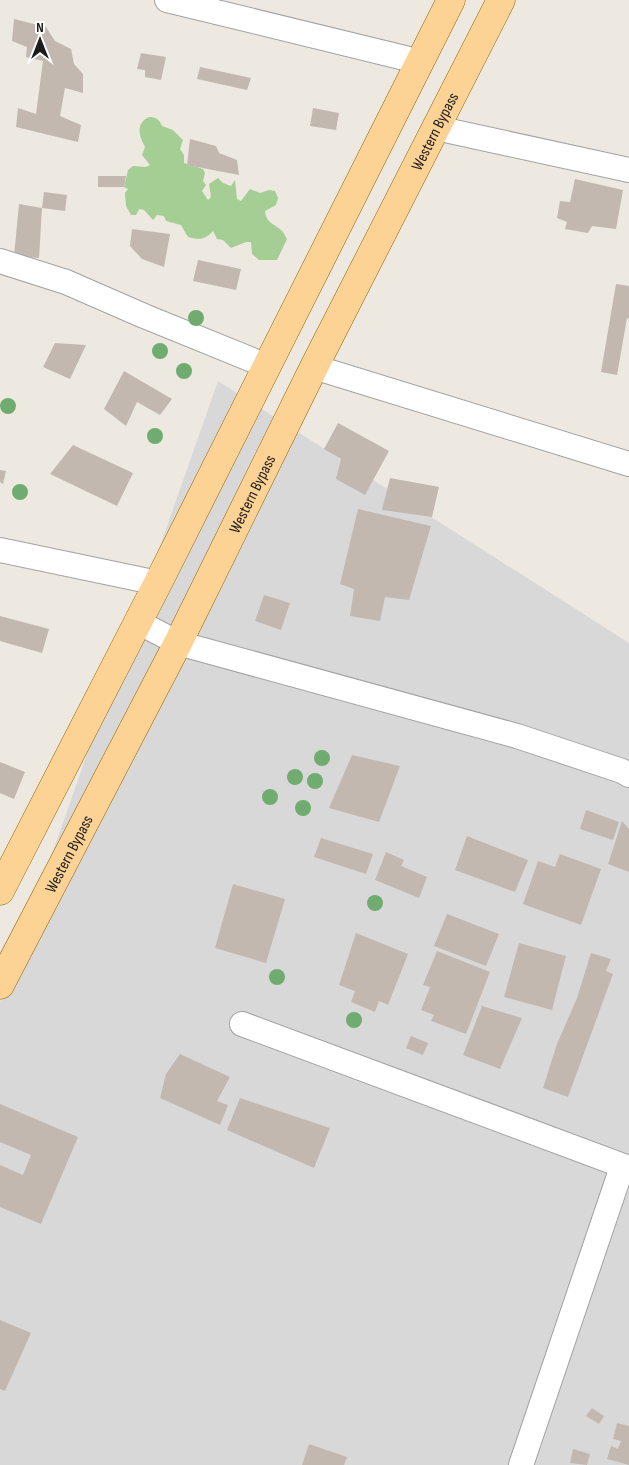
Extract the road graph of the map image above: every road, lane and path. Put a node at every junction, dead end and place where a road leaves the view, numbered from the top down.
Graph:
1 (167, 0) edge
2 (451, 0) edge
3 (500, 0) edge
4 (421, 62) junction
5 (436, 128) junction
6 (629, 170) edge
7 (0, 261) edge
8 (267, 366) junction
9 (314, 367) junction
10 (629, 464) edge
11 (0, 550) edge
12 (158, 583) junction
13 (138, 622) junction
14 (178, 643) junction
15 (629, 775) edge
16 (0, 891) edge
17 (0, 985) edge
18 (242, 1024) dead end
19 (626, 1168) edge
20 (521, 1465) edge

1 - 4 street
2 - 4 main road
3 - 5 main road, Western Bypass
4 - 8 main road
5 - 6 street
5 - 9 main road, Western Bypass
7 - 8 street
8 - 12 main road
9 - 10 street
9 - 14 main road, Western Bypass
11 - 12 street
12 - 13 main road
13 - 14 street
13 - 16 main road
14 - 15 street
14 - 17 main road, Western Bypass
18 - 19 street
19 - 20 street

